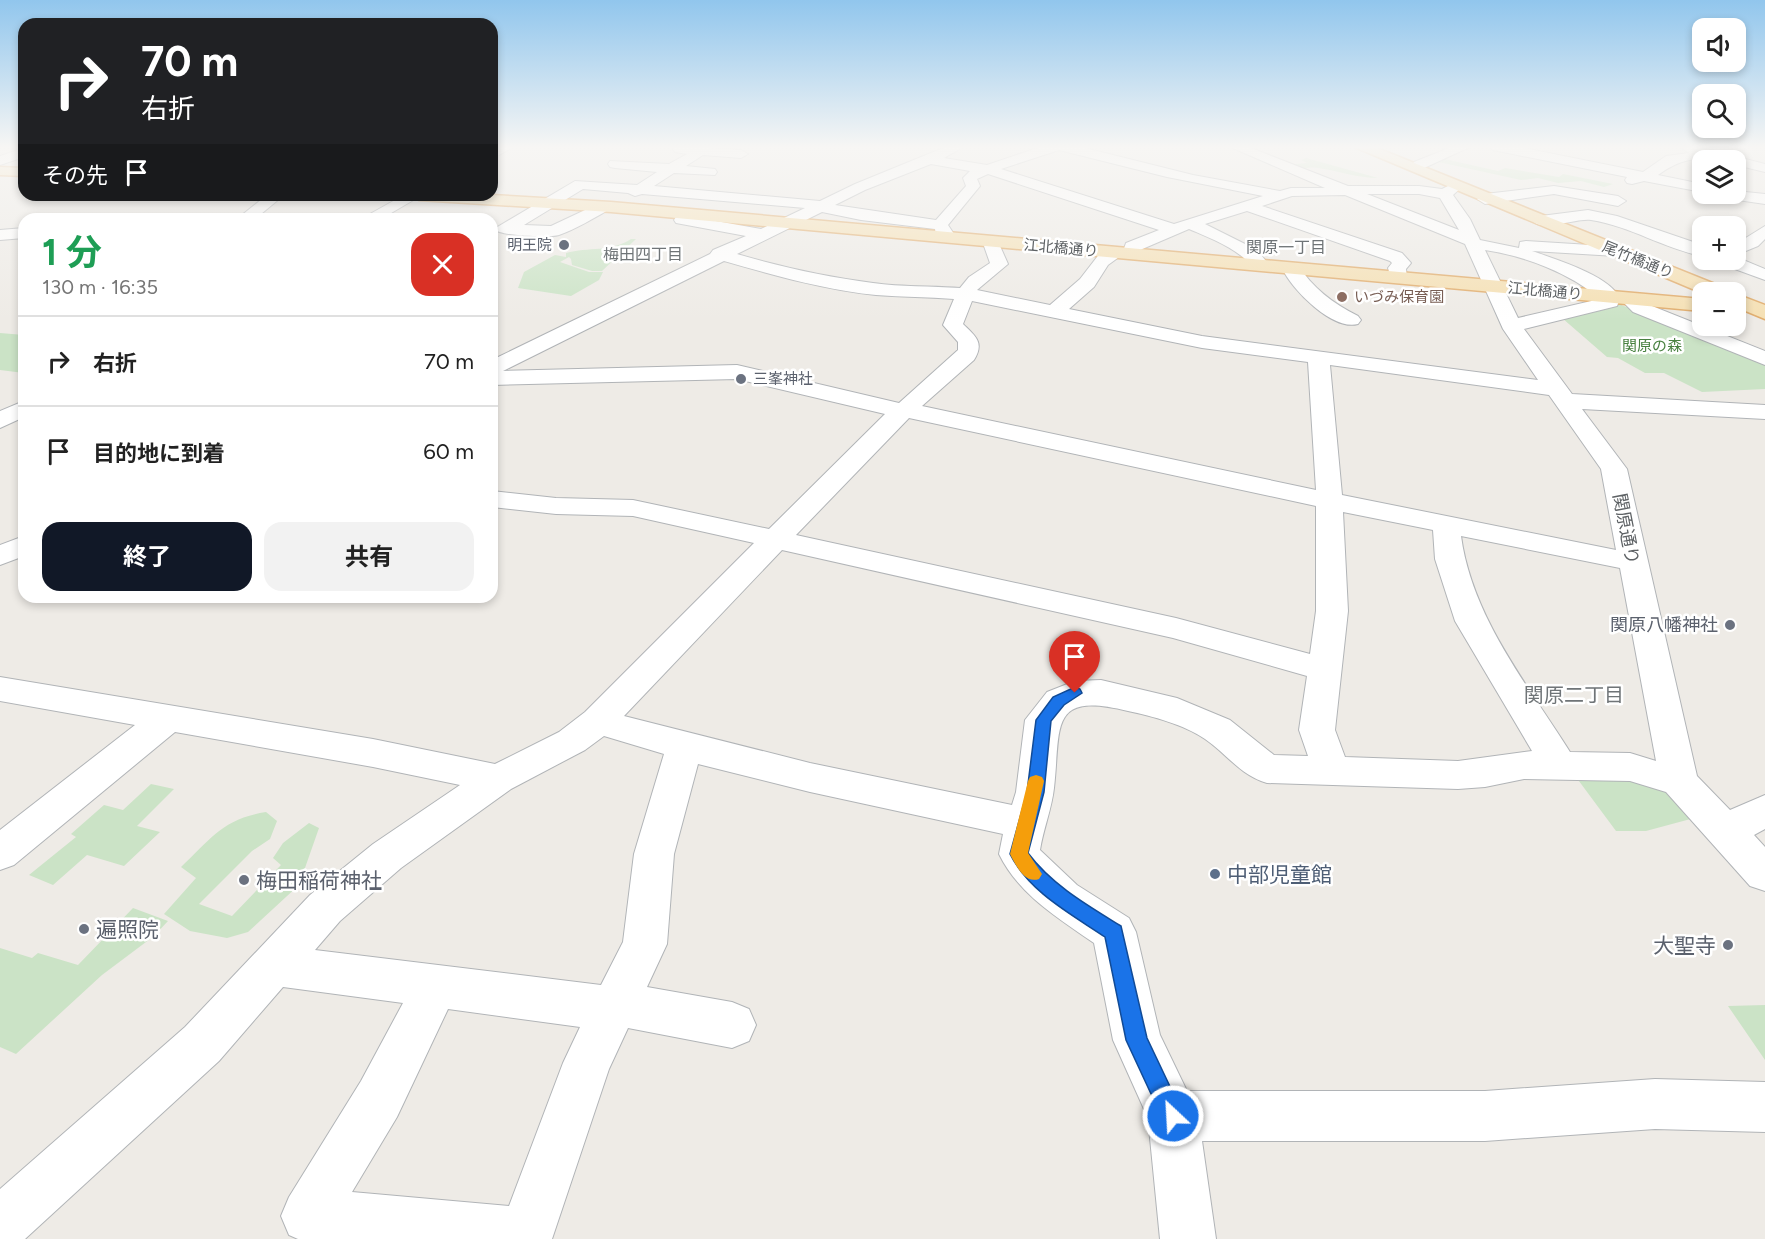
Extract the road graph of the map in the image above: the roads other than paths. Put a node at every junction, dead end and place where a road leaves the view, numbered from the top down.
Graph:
1 (265, 204) edge
2 (399, 204) edge
3 (547, 204) edge
4 (561, 204) edge
5 (614, 204) edge
6 (796, 204) edge
7 (824, 204) edge
8 (961, 204) edge
9 (1103, 204) edge
10 (1253, 204) edge
11 (1380, 204) edge
12 (1458, 204) edge
13 (1497, 204) edge
14 (1621, 204) edge
15 (819, 206) junction
16 (1247, 206) junction
17 (608, 207) junction
18 (253, 213) edge
19 (381, 213) edge
20 (1611, 219) junction
21 (682, 220) dead end
22 (1540, 221) junction
23 (784, 222) junction
24 (1182, 227) junction
25 (499, 229) edge
26 (942, 231) junction
27 (1765, 231) edge
28 (18, 234) edge
29 (760, 234) junction
30 (0, 235) edge
31 (994, 242) junction
32 (1478, 243) junction
33 (1746, 245) edge
34 (1692, 247) edge
35 (1110, 252) junction
36 (1618, 252) junction
37 (720, 254) junction
38 (1131, 254) junction
39 (1692, 256) edge
40 (1261, 266) junction
41 (1291, 268) junction
42 (1746, 268) edge
43 (1765, 275) edge
44 (1398, 278) junction
45 (1693, 282) edge
46 (1494, 287) junction
47 (967, 294) junction
48 (1619, 298) junction
49 (1692, 304) edge
50 (1746, 304) edge
51 (1746, 309) edge
52 (1763, 311) edge
53 (1054, 312) junction
54 (1351, 320) dead end
55 (1511, 325) junction
56 (1319, 358) junction
57 (1765, 359) edge
58 (498, 365) edge
59 (498, 378) edge
60 (1562, 395) junction
61 (903, 410) junction
62 (18, 411) edge
63 (1765, 412) edge
64 (0, 421) edge
65 (1328, 500) junction
66 (498, 501) edge
67 (1446, 525) junction
68 (776, 539) junction
69 (18, 548) edge
70 (0, 556) edge
71 (1633, 562) junction
72 (1325, 670) junction
73 (5, 695) edge
74 (167, 719) junction
75 (598, 721) junction
76 (684, 748) junction
77 (1560, 766) junction
78 (1332, 771) junction
79 (498, 779) junction
80 (1679, 782) junction
81 (1765, 810) edge
82 (1025, 823) junction
83 (1726, 831) junction
84 (0, 853) edge
85 (1765, 874) edge
86 (274, 965) junction
87 (436, 986) junction
88 (614, 1006) junction
89 (732, 1025) dead end
90 (1765, 1107) edge
91 (1173, 1116) junction
92 (0, 1224) edge
93 (525, 1237) edge
94 (1188, 1239) edge

1 - 18 street
2 - 19 street
3 - 25 street
4 - 17 main road, 江北橋通り
5 - 17 street
6 - 15 street
7 - 15 street
8 - 26 street
9 - 24 street
10 - 16 street
11 - 32 street
12 - 32 street, 関原通り
13 - 22 main road, 尾竹橋通り
14 - 20 street
15 - 23 street
15 - 26 street
16 - 24 street
16 - 44 street
17 - 23 main road, 江北橋通り
17 - 25 street
20 - 22 street
20 - 34 street
21 - 29 street
22 - 36 main road, 尾竹橋通り
23 - 26 main road, 江北橋通り
23 - 29 street
24 - 38 street
24 - 40 street
26 - 31 main road, 江北橋通り
27 - 33 street
28 - 30 street
29 - 37 street
31 - 35 main road, 江北橋通り
31 - 47 street
32 - 36 street
32 - 46 street, 関原通り
32 - 48 street
35 - 38 main road, 江北橋通り
35 - 53 street
36 - 39 street
36 - 45 main road, 尾竹橋通り
37 - 47 street
37 - 58 street
38 - 40 main road, 江北橋通り
40 - 41 main road, 江北橋通り
41 - 44 main road, 江北橋通り
41 - 54 street
42 - 43 street
44 - 46 main road, 江北橋通り
46 - 48 main road, 江北橋通り
46 - 55 street, 関原通り
47 - 53 street
47 - 61 street
48 - 49 main road, 江北橋通り
48 - 55 street
48 - 57 street
50 - 52 main road
51 - 52 main road
53 - 56 street
55 - 60 street, 関原通り
56 - 60 street
56 - 65 street
59 - 61 street
60 - 63 street
60 - 71 street, 関原通り
61 - 65 street
61 - 68 street
62 - 64 street
65 - 67 street
65 - 72 street
66 - 68 street
67 - 71 street
67 - 77 street
68 - 72 street
68 - 75 street
69 - 70 street
71 - 80 street, 関原通り
72 - 78 street
73 - 74 street
74 - 79 street
74 - 84 street
75 - 76 street
75 - 79 street
76 - 82 street
76 - 88 street
77 - 78 street
77 - 80 street
78 - 82 street
79 - 86 street
80 - 83 street
81 - 83 street
82 - 91 street
83 - 85 street
86 - 87 street
86 - 92 street
87 - 88 street
87 - 93 street
88 - 89 street
88 - 93 street
90 - 91 street
91 - 94 street

